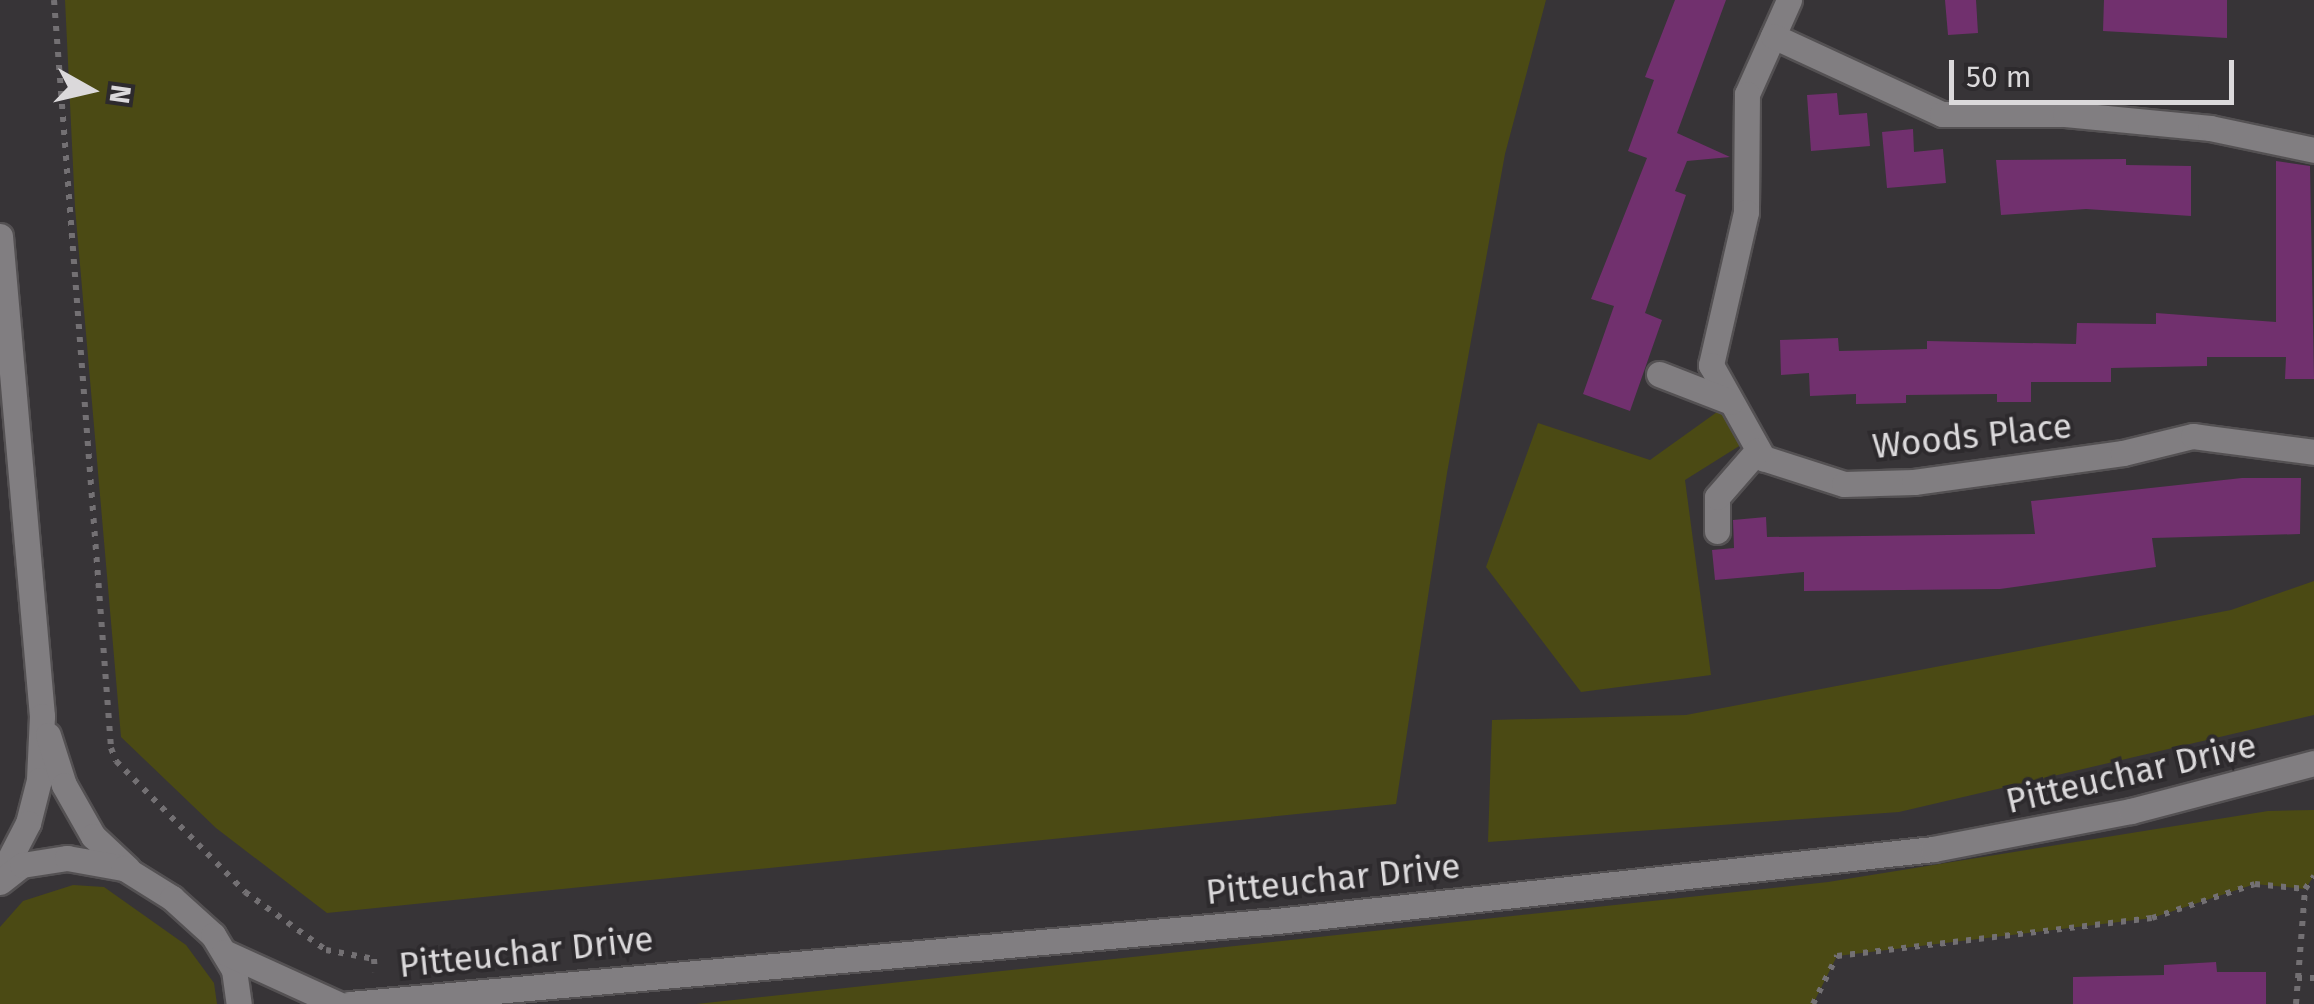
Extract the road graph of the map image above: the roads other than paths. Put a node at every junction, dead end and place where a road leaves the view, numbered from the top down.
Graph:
1 (1789, 0) edge
2 (1772, 36) junction
3 (2314, 150) edge
4 (0, 236) edge
5 (1659, 374) dead end
6 (1732, 402) junction
7 (1758, 450) junction
8 (2314, 452) edge
9 (1717, 530) dead end
10 (42, 716) junction
11 (2314, 764) edge
12 (132, 873) junction
13 (0, 880) edge
14 (224, 952) junction
15 (238, 1004) edge
16 (338, 1004) edge
17 (350, 1004) edge

1 - 2 street
2 - 3 street
2 - 6 street
4 - 10 street
5 - 6 street
6 - 7 street
7 - 8 street, Woods Place
7 - 9 street
10 - 12 street
10 - 13 street
11 - 17 street, Pitteuchar Drive
12 - 13 street
12 - 14 street
14 - 15 street
14 - 16 street

